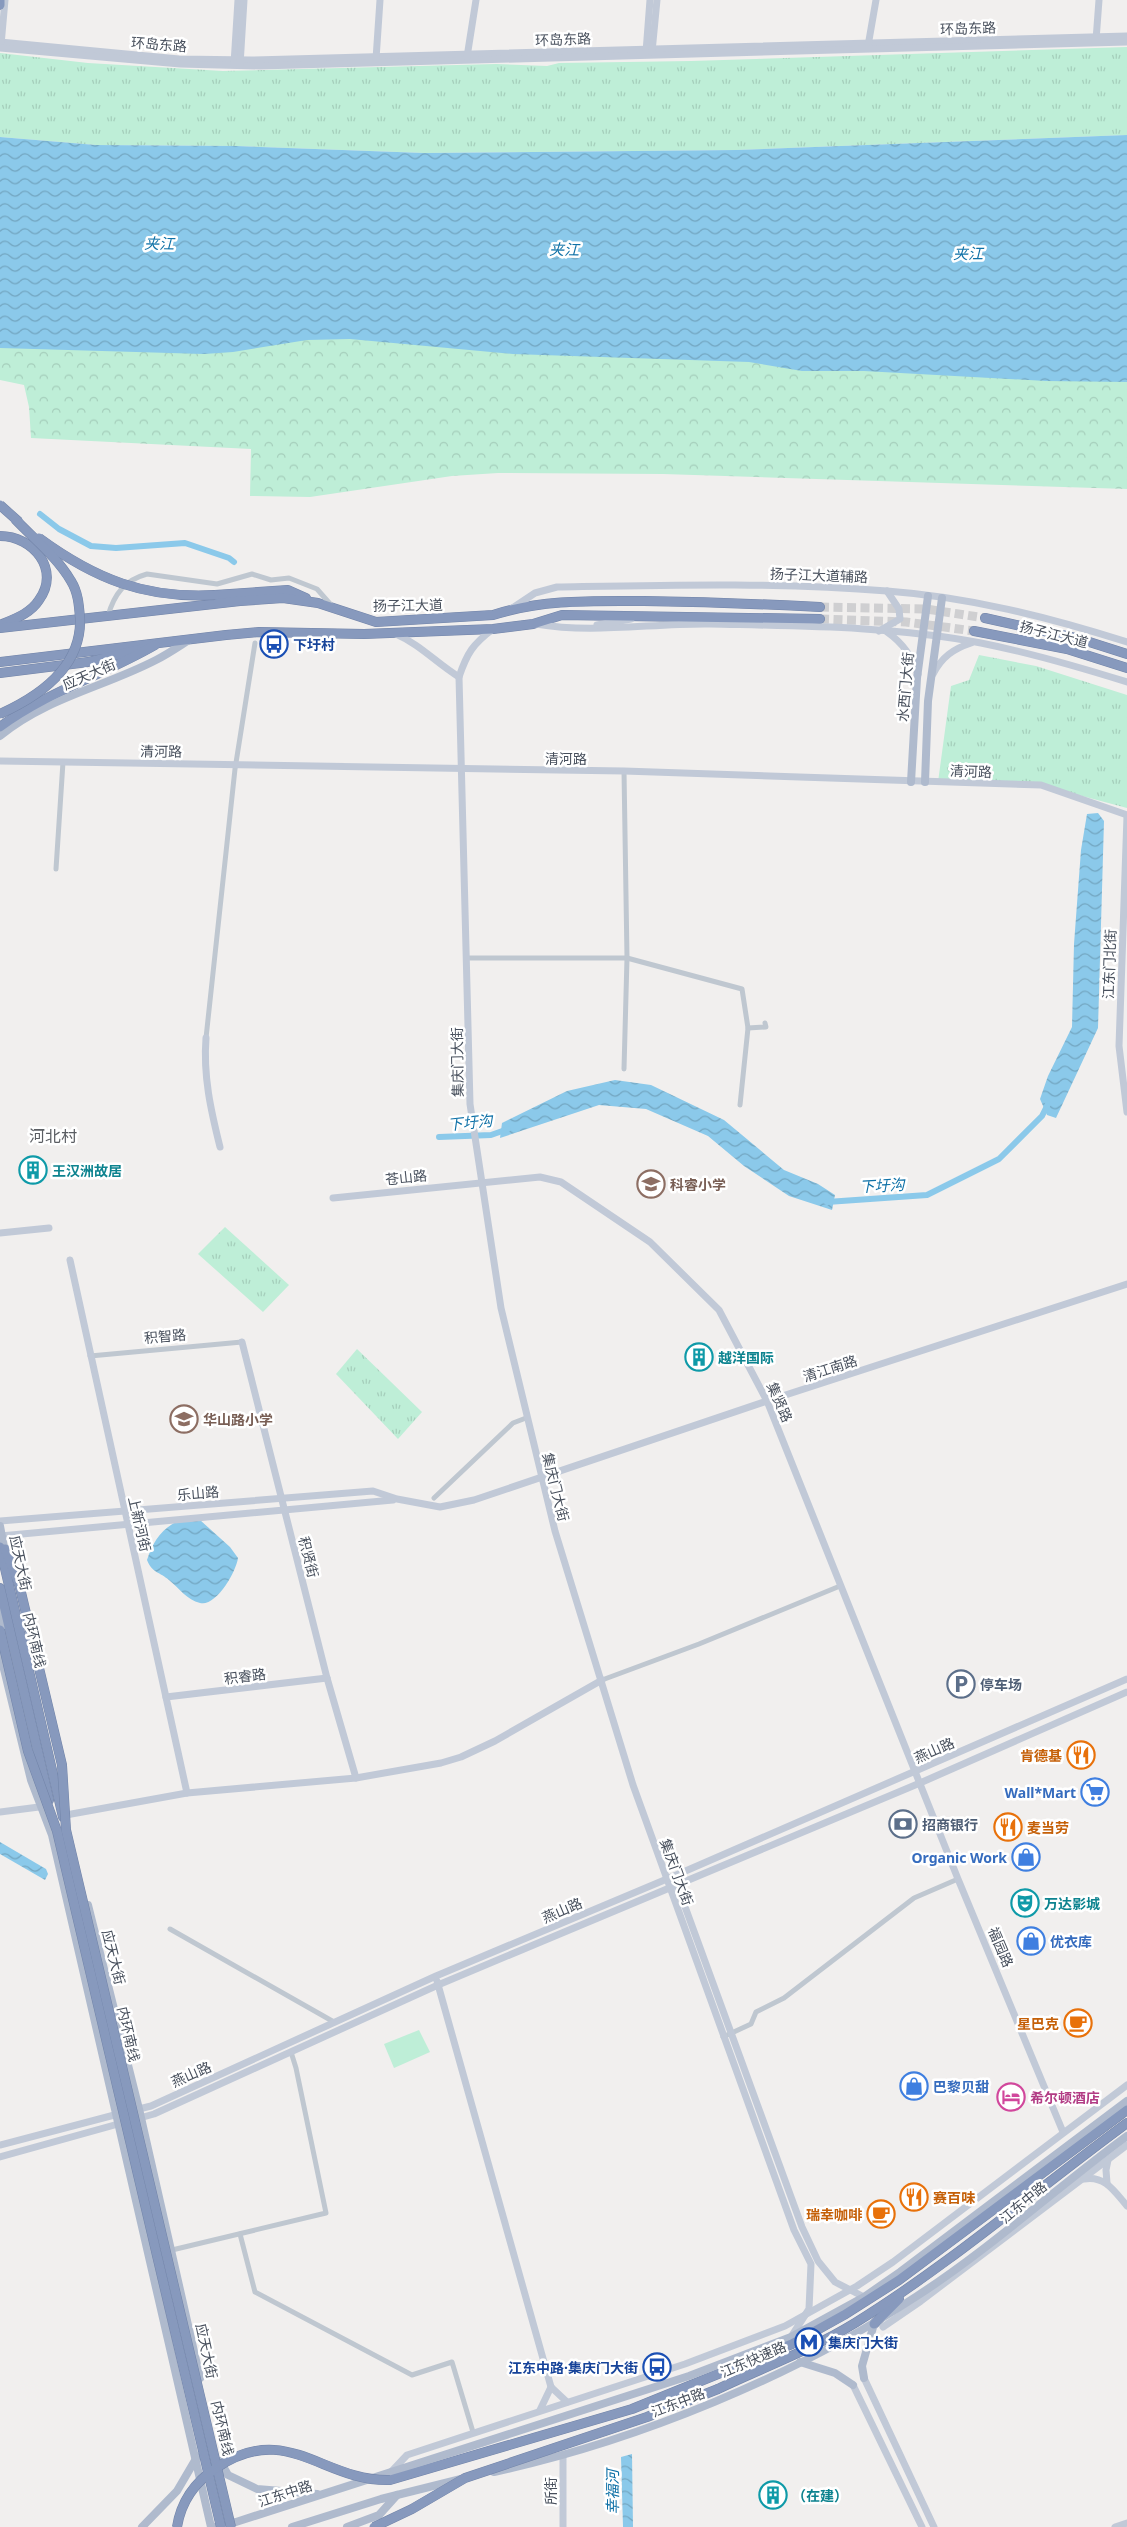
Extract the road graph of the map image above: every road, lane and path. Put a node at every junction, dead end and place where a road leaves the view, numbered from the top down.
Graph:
1 (0, 0) edge
2 (5, 0) edge
3 (238, 0) edge
4 (244, 0) edge
5 (380, 0) edge
6 (476, 0) edge
7 (650, 0) edge
8 (657, 0) edge
9 (876, 0) edge
10 (1099, 0) edge
11 (0, 5) edge
12 (1127, 36) edge
13 (1096, 40) junction
14 (1127, 42) edge
15 (1, 45) edge
16 (868, 46) junction
17 (649, 52) junction
18 (467, 57) junction
19 (376, 60) junction
20 (237, 63) junction
21 (0, 505) edge
22 (15, 519) junction
23 (0, 536) edge
24 (887, 590) junction
25 (928, 596) junction
26 (942, 598) junction
27 (318, 603) junction
28 (820, 607) tunnel mouth
29 (336, 610) junction
30 (510, 610) junction
31 (647, 615) junction
32 (108, 616) junction
33 (985, 618) tunnel mouth
34 (820, 619) tunnel mouth
35 (533, 624) junction
36 (0, 627) edge
37 (493, 628) junction
38 (585, 628) junction
39 (974, 631) tunnel mouth
40 (883, 632) junction
41 (393, 633) junction
42 (923, 635) junction
43 (936, 637) junction
44 (190, 639) junction
45 (974, 642) junction
46 (1127, 642) edge
47 (160, 643) junction
48 (255, 643) dead end
49 (1107, 648) junction
50 (1127, 650) edge
51 (1127, 654) edge
52 (0, 662) edge
53 (1106, 662) junction
54 (1127, 668) edge
55 (28, 670) junction
56 (0, 673) edge
57 (918, 674) junction
58 (1127, 674) edge
59 (459, 677) junction
60 (932, 677) junction
61 (0, 680) edge
62 (1127, 682) edge
63 (0, 714) edge
64 (0, 727) edge
65 (0, 736) edge
66 (0, 761) edge
67 (63, 762) junction
68 (237, 764) junction
69 (462, 769) junction
70 (624, 771) junction
71 (910, 782) junction
72 (925, 782) junction
73 (1127, 816) edge
74 (56, 869) dead end
75 (466, 958) junction
76 (627, 958) junction
77 (765, 1023) dead end
78 (748, 1028) junction
79 (206, 1038) joint
80 (624, 1069) dead end
81 (740, 1105) dead end
82 (1127, 1112) edge
83 (220, 1148) dead end
84 (481, 1182) junction
85 (333, 1198) dead end
86 (49, 1228) dead end
87 (0, 1233) edge
88 (70, 1260) dead end
89 (1127, 1284) edge
90 (242, 1342) joint
91 (90, 1356) junction
92 (767, 1401) junction
93 (526, 1418) junction
94 (541, 1477) junction
95 (434, 1498) dead end
96 (281, 1499) junction
97 (397, 1500) junction
98 (124, 1511) junction
99 (284, 1511) junction
100 (0, 1521) edge
101 (128, 1525) junction
102 (0, 1526) edge
103 (1, 1536) edge
104 (2, 1548) edge
105 (840, 1586) junction
106 (0, 1588) edge
107 (0, 1609) edge
108 (0, 1630) edge
109 (0, 1653) edge
110 (327, 1678) junction
111 (1127, 1679) edge
112 (602, 1680) junction
113 (1127, 1692) edge
114 (166, 1697) junction
115 (965, 1750) junction
116 (970, 1761) junction
117 (915, 1772) junction
118 (356, 1778) junction
119 (920, 1783) junction
120 (187, 1793) junction
121 (40, 1807) junction
122 (0, 1812) edge
123 (66, 1815) junction
124 (58, 1832) junction
125 (674, 1876) junction
126 (958, 1879) junction
127 (665, 1880) junction
128 (677, 1884) junction
129 (669, 1887) junction
130 (170, 1929) dead end
131 (436, 1976) junction
132 (438, 1985) junction
133 (334, 2022) junction
134 (733, 2032) junction
135 (723, 2037) junction
136 (291, 2052) junction
137 (1127, 2085) edge
138 (1127, 2101) edge
139 (1127, 2110) edge
140 (140, 2113) junction
141 (116, 2115) junction
142 (119, 2123) junction
143 (1127, 2123) edge
144 (1063, 2132) junction
145 (1127, 2136) edge
146 (0, 2145) edge
147 (1127, 2145) edge
148 (0, 2157) edge
149 (1108, 2160) junction
150 (1082, 2179) junction
151 (1107, 2183) junction
152 (1127, 2206) edge
153 (240, 2234) junction
154 (172, 2250) junction
155 (906, 2275) junction
156 (912, 2286) junction
157 (850, 2290) junction
158 (864, 2297) junction
159 (804, 2315) junction
160 (878, 2326) junction
161 (791, 2337) junction
162 (800, 2362) junction
163 (864, 2378) joint
164 (853, 2385) joint
165 (551, 2387) junction
166 (567, 2402) junction
167 (540, 2410) junction
168 (474, 2432) junction
169 (563, 2455) junction
170 (217, 2456) junction
171 (196, 2457) junction
172 (390, 2476) junction
173 (324, 2494) junction
174 (398, 2495) junction
175 (325, 2517) junction
176 (1127, 2524) edge
177 (230, 2526) edge
178 (142, 2527) edge
179 (177, 2527) edge
180 (211, 2527) edge
181 (215, 2527) edge
182 (292, 2527) edge
183 (311, 2527) edge
184 (347, 2527) edge
185 (374, 2527) edge
186 (563, 2527) edge
187 (922, 2527) edge
188 (934, 2527) edge
189 (1115, 2527) edge

1 - 11 highway
2 - 15 street
3 - 20 street
4 - 20 street
5 - 19 street
6 - 18 street
7 - 17 street
8 - 17 street
9 - 16 street
10 - 13 street
12 - 13 street, 环岛东路
13 - 14 street, 环岛东路
13 - 16 street, 环岛东路
15 - 20 street, 环岛东路
16 - 17 street, 环岛东路
17 - 18 street, 环岛东路
18 - 19 street, 环岛东路
19 - 20 street, 环岛东路
21 - 22 highway, bridge
22 - 27 highway, bridge
22 - 63 highway, bridge
23 - 36 highway
24 - 25 street, 扬子江大道辅路
24 - 30 street, 扬子江大道辅路
24 - 40 street
25 - 26 street, 扬子江大道辅路
25 - 42 main road, 水西门大街
26 - 43 main road, 水西门大街
26 - 46 street, 扬子江大道辅路
27 - 29 highway, 扬子江大道
27 - 32 highway, 扬子江大道
28 - 30 highway, 扬子江大道
29 - 30 highway, 扬子江大道
29 - 32 street
31 - 34 highway, 扬子江大道
31 - 35 highway, 扬子江大道
31 - 38 street
32 - 36 highway, 扬子江大道
33 - 49 highway, 扬子江大道
35 - 37 highway, 扬子江大道
35 - 38 street
37 - 41 highway, 扬子江大道
37 - 59 street
38 - 40 street
39 - 53 highway, 扬子江大道
40 - 42 street
40 - 57 street
41 - 44 highway, 扬子江大道
41 - 59 street
42 - 43 street
42 - 57 main road, 水西门大街
43 - 45 street
43 - 60 main road, 水西门大街
44 - 47 highway, 扬子江大道
44 - 65 main road, 应天大街
45 - 60 street
45 - 62 street
47 - 52 highway, 扬子江大道
47 - 55 highway, 扬子江大道
47 - 64 highway
48 - 68 street
49 - 50 street
49 - 51 highway, 扬子江大道
53 - 54 highway, 扬子江大道
53 - 58 street
55 - 56 highway, 扬子江大道
55 - 61 highway
57 - 71 main road, 水西门大街
59 - 69 street, 集庆门大街
60 - 72 main road, 水西门大街
66 - 67 street, 清河路
67 - 68 street, 清河路
67 - 74 street
68 - 69 street, 清河路
68 - 79 street
69 - 70 street, 清河路
69 - 75 street, 集庆门大街
70 - 71 street, 清河路
70 - 76 street
71 - 72 street, 清河路
72 - 73 street, 清河路
73 - 82 street, 江东门北街
75 - 76 street
75 - 84 street, 集庆门大街
76 - 78 street
76 - 80 street
77 - 78 street
78 - 81 street
79 - 83 street
84 - 85 street, 苍山路
84 - 92 street, 集贤路
84 - 93 street, 集庆门大街
86 - 87 street
88 - 91 street, 上新河街
89 - 92 street, 清江南路
90 - 91 street, 积智路
90 - 96 street, 积贤街
91 - 98 street, 上新河街
92 - 94 street, 清江南路
92 - 105 street, 集贤路
93 - 94 street, 集庆门大街
93 - 95 street
94 - 97 street, 乐山路
94 - 112 street, 集庆门大街
96 - 97 street, 乐山路
96 - 98 street, 乐山路
96 - 99 street, 积贤街
97 - 99 street, 乐山路
98 - 100 street, 乐山路
98 - 101 street, 上新河街
99 - 101 street, 乐山路
99 - 110 street, 积贤街
101 - 103 street, 乐山路
101 - 114 street, 上新河街
102 - 103 main road, 应天大街
103 - 104 main road, 应天大街
104 - 123 main road, 应天大街
104 - 124 highway, 内环南线, bridge
104 - 124 highway, bridge
105 - 112 street
105 - 117 street, 集贤路
106 - 124 highway, 内环南线, bridge
107 - 124 main road
108 - 124 highway, bridge
109 - 121 main road
110 - 114 street, 积睿路
110 - 118 street, 积贤街
111 - 115 street, 燕山路
112 - 118 street
112 - 127 street, 集庆门大街
113 - 116 street, 燕山路
114 - 120 street, 上新河街
115 - 116 street
115 - 117 street, 燕山路
116 - 119 street, 燕山路
117 - 119 street, 福园路
117 - 125 street, 燕山路
118 - 120 street
119 - 126 street, 福园路
119 - 128 street, 燕山路
120 - 123 street
121 - 122 street
121 - 124 main road
123 - 140 main road, 应天大街
124 - 141 main road
124 - 177 highway, 内环南线, bridge
125 - 127 street, 燕山路
125 - 128 street, 集庆门大街
126 - 134 street
126 - 144 street, 福园路
127 - 129 street, 集庆门大街
127 - 131 street, 燕山路
128 - 129 street, 燕山路
128 - 134 street, 集庆门大街
129 - 132 street, 燕山路
129 - 135 street, 集庆门大街
130 - 133 street
131 - 132 street
131 - 133 street, 燕山路
132 - 136 street, 燕山路
132 - 165 street
133 - 140 street, 燕山路
134 - 135 street
134 - 157 street, 集庆门大街
135 - 159 street, 集庆门大街
136 - 140 street, 燕山路
136 - 153 street
137 - 144 street, 江东中路
138 - 158 main road, 江东中路
139 - 155 highway, 江东快速路
140 - 141 street, 燕山路
140 - 142 street, 燕山路
140 - 154 main road, 应天大街
141 - 142 main road
141 - 146 street, 燕山路
142 - 148 street, 燕山路
142 - 171 main road
143 - 156 highway, 江东快速路
144 - 157 street, 江东中路
145 - 160 main road, 江东中路
147 - 149 street, 江东中路
149 - 150 street, 江东中路
149 - 151 street
150 - 151 street
150 - 160 street, 江东中路
151 - 152 street
153 - 154 street
153 - 168 street
154 - 170 main road, 应天大街
155 - 158 highway
155 - 172 highway, 江东快速路
156 - 160 highway
156 - 185 highway, 江东快速路, bridge
157 - 158 street, 集庆门大街
157 - 159 street, 江东中路
158 - 161 main road, 江东中路
159 - 161 street
159 - 166 street, 江东中路
160 - 162 main road, 江东中路
160 - 163 main road
161 - 172 main road, 江东中路
162 - 164 main road
162 - 169 main road, 江东中路
163 - 188 street
164 - 187 street
165 - 166 street
165 - 167 street
166 - 167 street, 江东中路
167 - 168 street, 江东中路
168 - 172 street, 江东中路
169 - 174 main road, 江东中路
169 - 186 street, 所街
170 - 173 main road
170 - 177 main road, 应天大街
171 - 178 main road
171 - 180 main road
172 - 173 main road, 江东中路
172 - 179 highway, bridge
173 - 177 main road, 江东中路
174 - 175 main road, 江东中路
174 - 184 main road
175 - 182 main road, 江东中路
175 - 183 main road
176 - 189 street
177 - 181 main road, 江东中路

